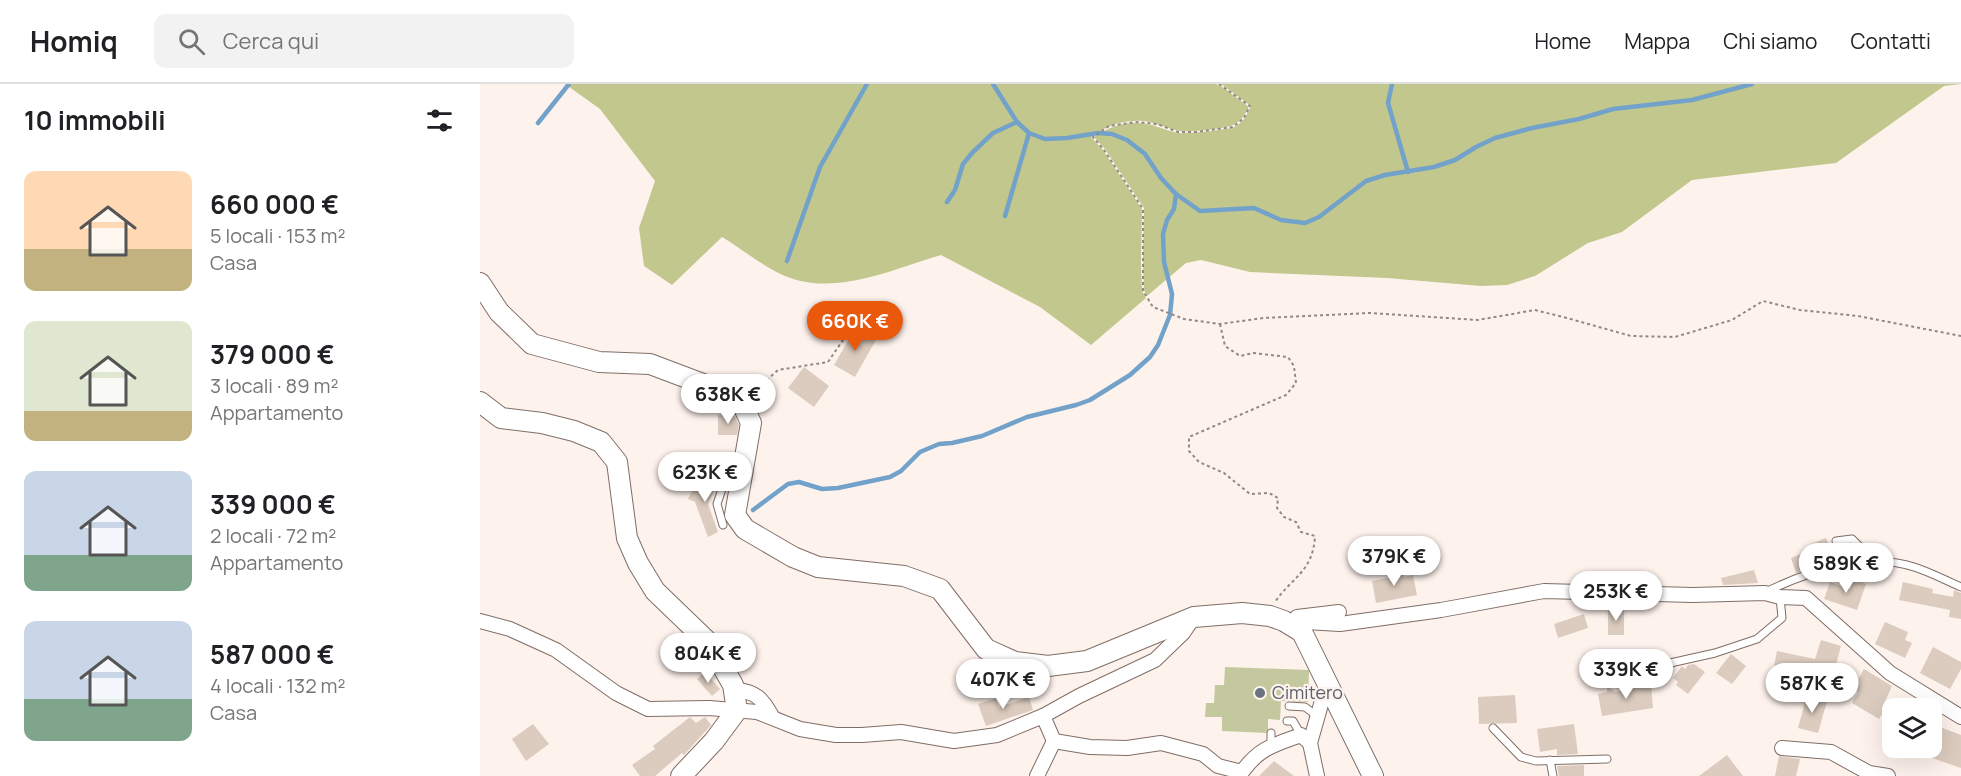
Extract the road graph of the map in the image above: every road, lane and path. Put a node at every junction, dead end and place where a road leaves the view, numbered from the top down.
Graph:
1 (1219, 84) edge
2 (480, 283) edge
3 (1220, 324) junction
4 (845, 336) dead end
5 (1961, 336) edge
6 (741, 401) junction
7 (480, 402) edge
8 (746, 448) junction
9 (723, 525) dead end
10 (1836, 541) dead end
11 (1863, 562) junction
12 (1961, 587) edge
13 (1765, 592) junction
14 (1780, 597) junction
15 (1339, 612) dead end
16 (1194, 617) junction
17 (480, 621) edge
18 (1284, 621) junction
19 (1610, 680) dead end
20 (1327, 683) junction
21 (734, 689) junction
22 (1289, 706) dead end
23 (737, 710) junction
24 (1043, 716) junction
25 (1317, 716) junction
26 (1961, 717) edge
27 (773, 718) junction
28 (1287, 721) dead end
29 (1493, 728) dead end
30 (1306, 739) junction
31 (1054, 741) junction
32 (1782, 748) dead end
33 (1607, 759) dead end
34 (1550, 760) junction
35 (681, 776) edge
36 (1037, 776) edge
37 (1317, 776) edge
38 (1373, 776) edge
39 (1552, 776) edge
40 (1888, 776) edge

1 - 3 path
2 - 6 street
3 - 5 path
3 - 18 path
4 - 6 path
6 - 8 street
7 - 21 street
8 - 9 lane
8 - 16 street
10 - 11 lane
11 - 12 lane
11 - 13 lane
13 - 14 street
13 - 18 street
14 - 19 lane
14 - 26 street
15 - 18 street
16 - 18 street
16 - 24 street
17 - 23 street
18 - 20 street
20 - 25 street
20 - 38 street
21 - 23 street
21 - 27 street
22 - 25 lane
23 - 27 street
23 - 35 street
24 - 27 street
24 - 31 street
25 - 30 street
28 - 30 lane
29 - 34 lane
30 - 31 street
30 - 37 street
31 - 36 street
32 - 40 street
33 - 34 lane
34 - 39 lane

